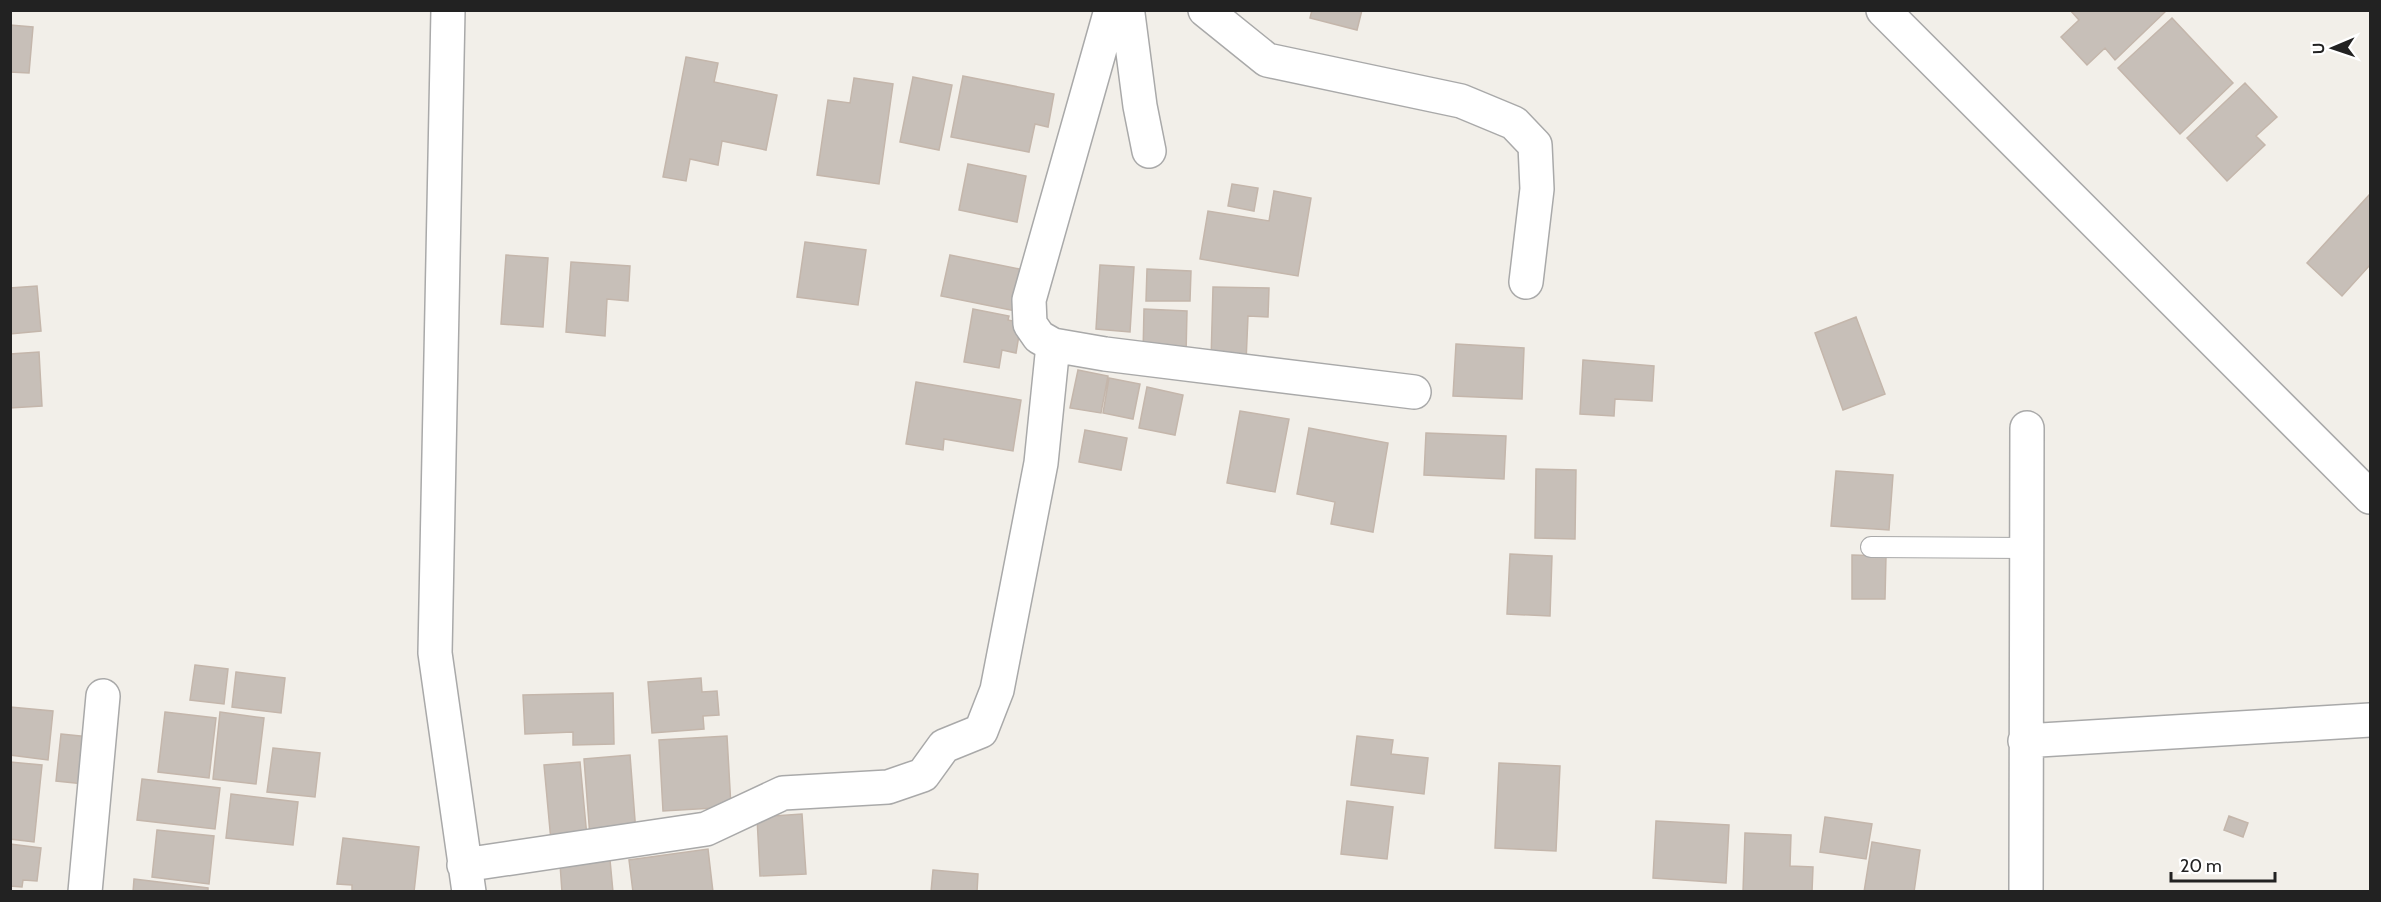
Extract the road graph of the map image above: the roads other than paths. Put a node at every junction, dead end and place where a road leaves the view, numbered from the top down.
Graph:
1 (448, 10) edge
2 (1111, 10) edge
3 (1125, 10) edge
4 (1205, 10) edge
5 (1882, 10) edge
6 (1149, 151) dead end
7 (1526, 282) dead end
8 (1053, 345) junction
9 (1414, 392) dead end
10 (2027, 428) dead end
11 (2370, 497) edge
12 (1871, 547) dead end
13 (2026, 548) junction
14 (103, 696) dead end
15 (2370, 720) edge
16 (2025, 741) junction
17 (466, 878) edge
18 (85, 891) edge
19 (2026, 891) edge

1 - 17 street
2 - 8 street
3 - 6 street
4 - 7 street
5 - 11 street
8 - 9 street
8 - 17 street
10 - 13 street
12 - 13 lane
13 - 16 street
14 - 18 street
15 - 16 street
16 - 19 street

